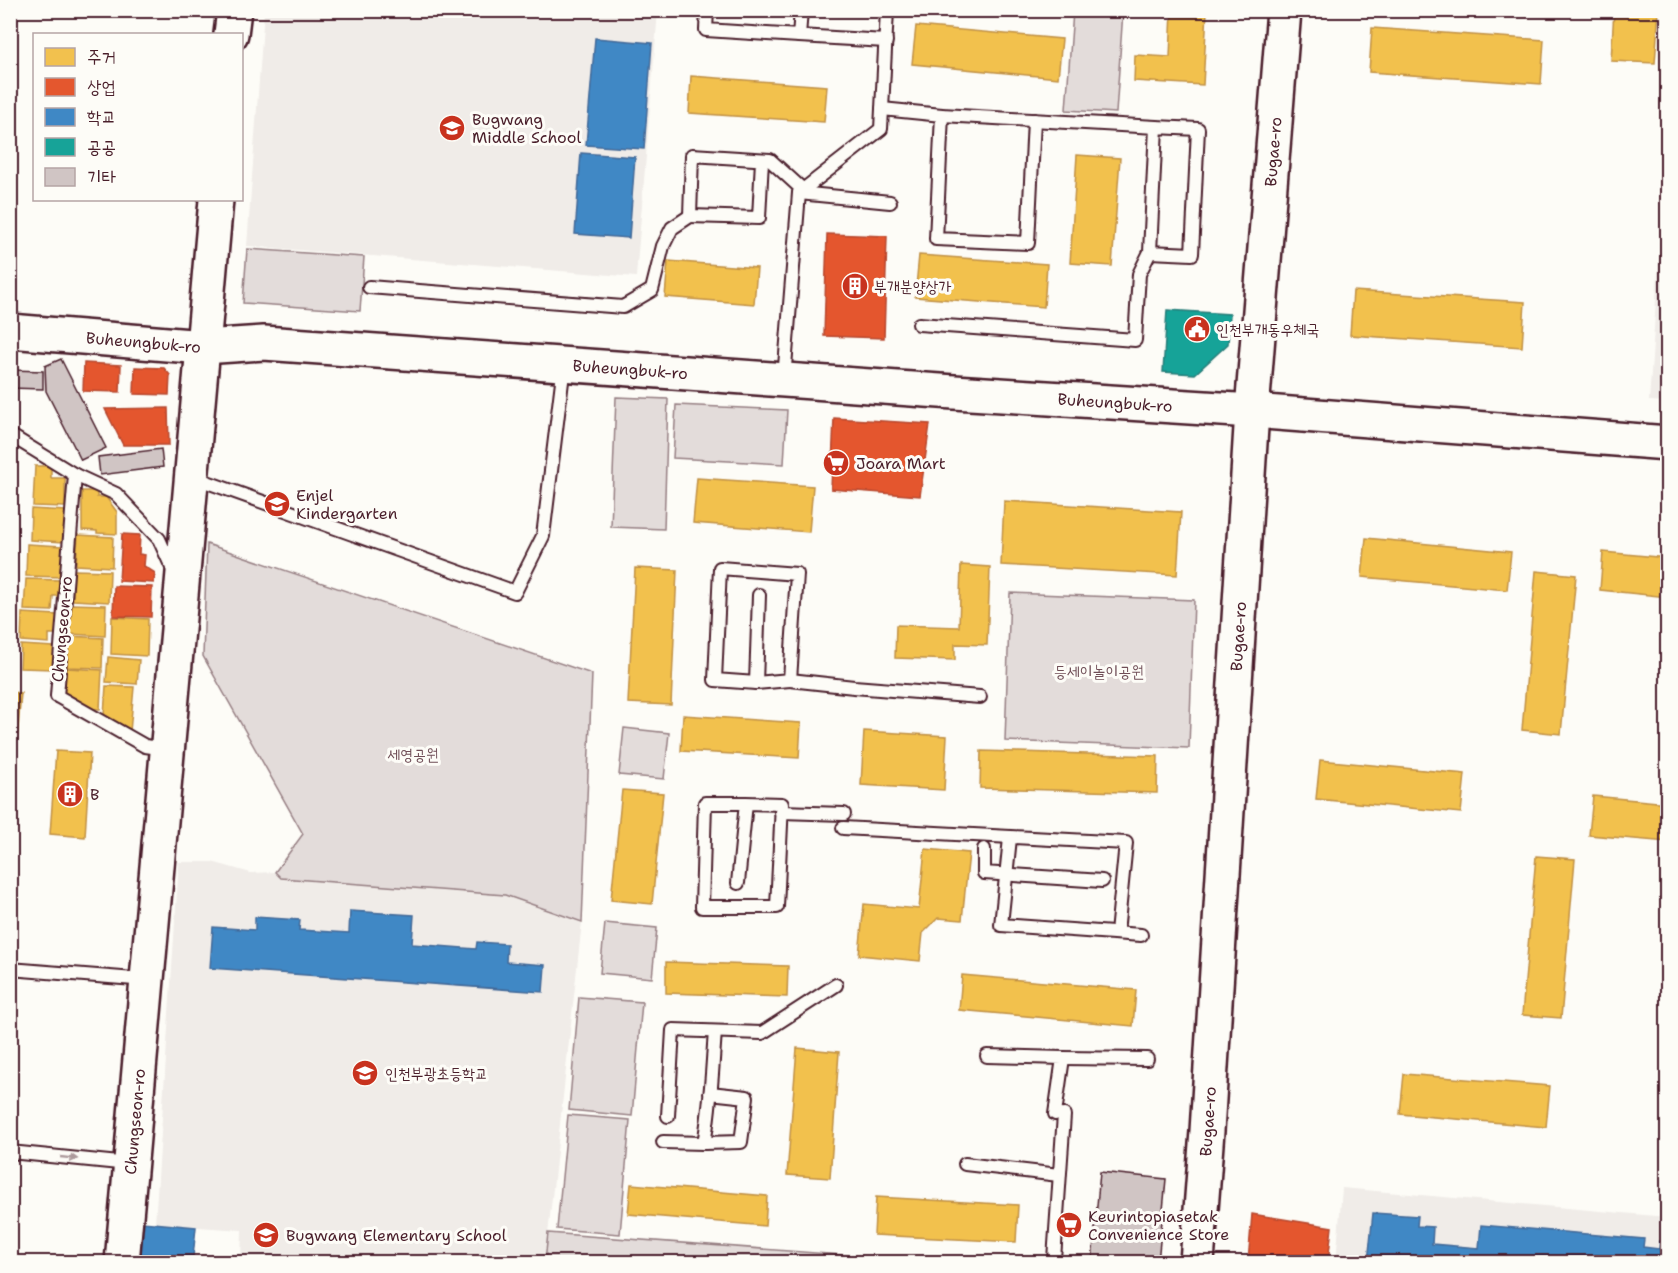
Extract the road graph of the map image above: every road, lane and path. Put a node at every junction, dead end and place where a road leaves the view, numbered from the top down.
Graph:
1 (234, 10) edge
2 (707, 10) edge
3 (801, 10) edge
4 (887, 10) edge
5 (1284, 10) edge
6 (231, 33) edge
7 (799, 36) junction
8 (886, 40) junction
9 (882, 109) junction
10 (942, 115) junction
11 (1034, 120) junction
12 (1156, 127) junction
13 (762, 160) junction
14 (801, 191) junction
15 (216, 201) edge
16 (890, 202) dead end
17 (690, 216) junction
18 (1150, 252) junction
19 (369, 287) dead end
20 (919, 324) dead end
21 (10, 331) edge
22 (203, 347) junction
23 (564, 364) junction
24 (784, 380) junction
25 (1252, 411) junction
26 (10, 435) edge
27 (1668, 443) edge
28 (75, 474) junction
29 (191, 476) junction
30 (182, 586) junction
31 (759, 595) dead end
32 (790, 680) junction
33 (756, 683) junction
34 (980, 698) dead end
35 (167, 750) junction
36 (746, 803) junction
37 (781, 812) junction
38 (844, 814) dead end
39 (843, 828) dead end
40 (1010, 838) junction
41 (984, 849) dead end
42 (1007, 874) junction
43 (1102, 881) dead end
44 (738, 883) dead end
45 (1117, 933) junction
46 (1141, 935) dead end
47 (10, 969) edge
48 (147, 980) junction
49 (836, 985) dead end
50 (715, 1032) junction
51 (987, 1056) dead end
52 (1064, 1058) junction
53 (1147, 1059) dead end
54 (710, 1093) junction
55 (668, 1116) dead end
56 (663, 1142) dead end
57 (704, 1143) junction
58 (10, 1152) edge
59 (130, 1164) junction
60 (965, 1164) dead end
61 (1059, 1175) junction
62 (1054, 1259) dead end
63 (122, 1263) edge
64 (1197, 1263) edge

1 - 6 street
2 - 7 lane
3 - 7 lane
4 - 8 lane
5 - 25 street, Bugae-ro
7 - 8 lane
8 - 9 lane
9 - 10 lane
9 - 14 lane
10 - 11 lane
10 - 11 lane
11 - 12 lane
12 - 18 lane
12 - 18 lane
13 - 14 lane
13 - 17 lane
13 - 17 lane
14 - 16 lane
14 - 24 lane
15 - 22 street, Chungseon-ro
17 - 19 lane
18 - 20 lane
21 - 22 street, Buheungbuk-ro
22 - 23 street, Buheungbuk-ro
22 - 29 street, Chungseon-ro
23 - 24 street, Buheungbuk-ro
23 - 29 lane, Buheungbuk-ro
24 - 25 street, Buheungbuk-ro
25 - 27 street, Buheungbuk-ro
25 - 64 street, Bugae-ro
26 - 28 lane
28 - 30 lane
28 - 35 lane, Chungseon-ro
29 - 30 street, Chungseon-ro
30 - 35 street, Chungseon-ro
31 - 33 lane
32 - 33 lane
32 - 33 lane
32 - 34 lane
35 - 48 street, Chungseon-ro
36 - 37 lane
36 - 37 lane
36 - 44 lane
37 - 38 lane
39 - 40 lane
40 - 42 lane
40 - 45 lane
41 - 42 lane
42 - 43 lane
42 - 45 lane
45 - 46 lane
47 - 48 lane
48 - 59 street, Chungseon-ro
49 - 50 lane
50 - 54 lane
50 - 55 lane
51 - 52 lane
52 - 53 lane
52 - 61 lane
54 - 57 lane
54 - 57 lane
56 - 57 lane
58 -> 59 lane
59 - 63 street, Chungseon-ro
60 - 61 lane
61 - 62 lane

